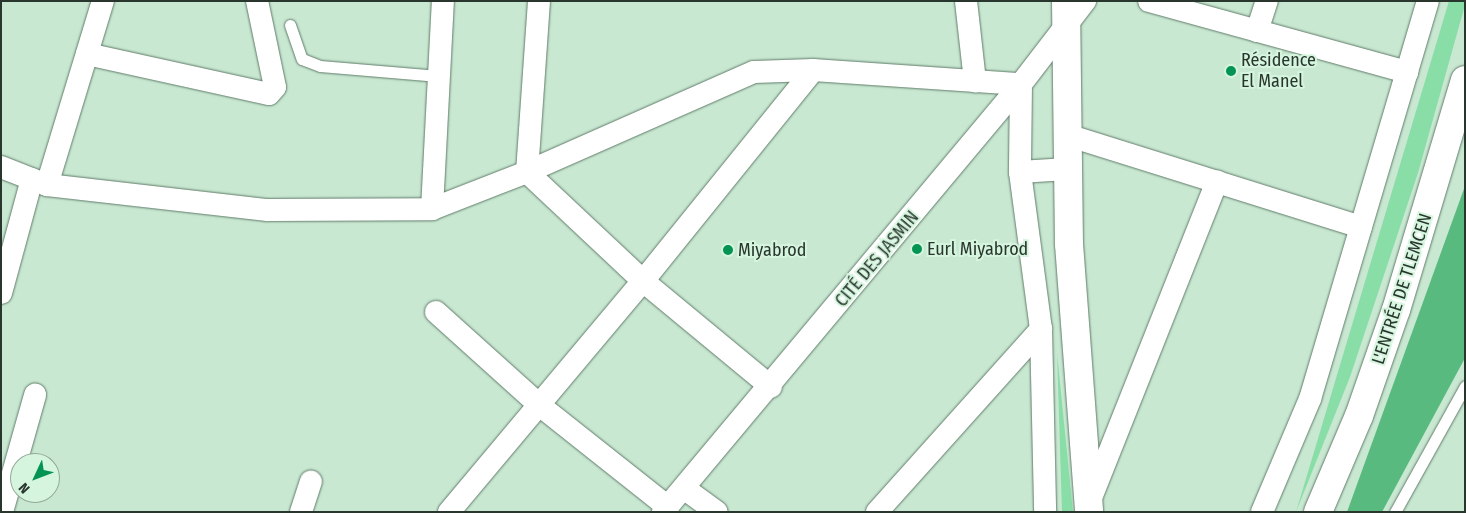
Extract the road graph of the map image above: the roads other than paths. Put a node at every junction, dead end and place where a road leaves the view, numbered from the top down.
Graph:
1 (103, 1) edge
2 (257, 1) edge
3 (443, 1) edge
4 (540, 1) edge
5 (966, 1) edge
6 (1085, 1) edge
7 (1150, 1) edge
8 (1267, 1) edge
9 (1428, 1) edge
10 (1065, 14) edge
11 (290, 25) dead end
12 (1258, 31) junction
13 (87, 54) junction
14 (813, 70) junction
15 (1407, 72) junction
16 (439, 76) junction
17 (1465, 80) edge
18 (975, 81) junction
19 (1022, 84) junction
20 (1067, 135) junction
21 (1, 167) edge
22 (1067, 169) junction
23 (527, 172) junction
24 (1020, 172) junction
25 (39, 182) junction
26 (1216, 182) junction
27 (432, 209) junction
28 (1361, 227) junction
29 (643, 281) junction
30 (1, 293) edge
31 (436, 312) dead end
32 (1041, 329) junction
33 (1465, 386) edge
34 (771, 387) junction
35 (35, 395) dead end
36 (538, 404) junction
37 (311, 482) dead end
38 (685, 489) junction
39 (1320, 506) edge
40 (1089, 508) edge
41 (665, 509) edge
42 (2, 512) edge
43 (301, 512) edge
44 (449, 512) edge
45 (717, 512) edge
46 (877, 512) edge
47 (1045, 512) edge
48 (1262, 512) edge
49 (1395, 512) edge

1 - 13 street
2 - 13 street
3 - 16 street
4 - 23 street
5 - 18 street
6 - 10 street, CITÉ DES JASMIN
7 - 12 street
8 - 12 street
9 - 15 street
10 - 19 street, CITÉ DES JASMIN
10 - 20 main road
11 - 16 lane
12 - 15 street
13 - 25 street
14 - 18 street
14 - 23 street
14 - 29 street
15 - 28 street
16 - 27 street
17 - 39 main road, L'ENTRÉE DE TLEMCEN
18 - 19 street
19 - 24 street
19 - 34 street, CITÉ DES JASMIN
20 - 22 main road
20 - 26 street
21 - 25 street
22 - 24 street
22 - 40 main road
23 - 27 street
23 - 29 street
24 - 32 street
25 - 27 street
25 - 30 street
26 - 28 street
26 - 40 street
28 - 48 street
29 - 34 street
29 - 36 street
31 - 36 street
32 - 46 street
32 - 47 street
33 - 49 lane
34 - 38 street, CITÉ DES JASMIN
35 - 42 street
36 - 41 street
36 - 44 street
37 - 43 street
38 - 41 street, CITÉ DES JASMIN
38 - 45 street

